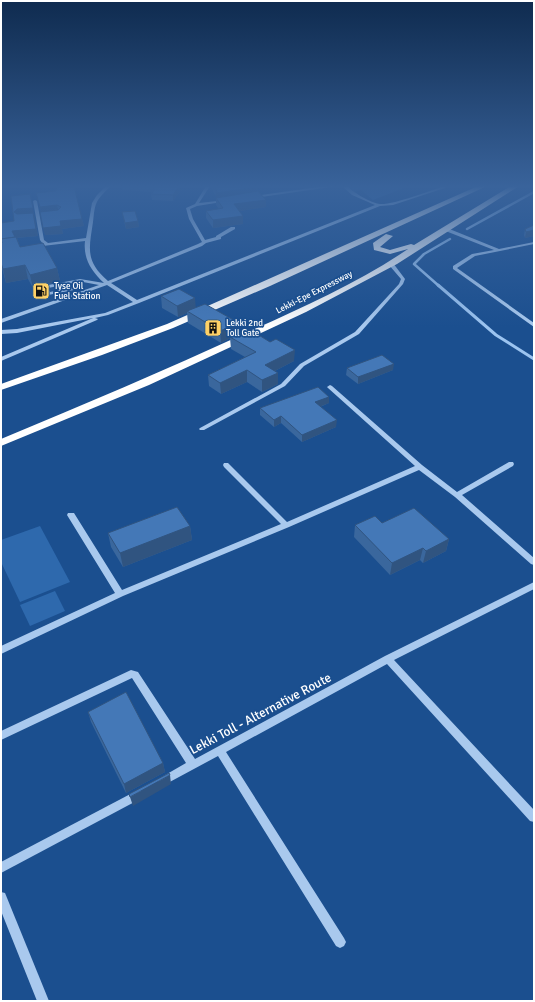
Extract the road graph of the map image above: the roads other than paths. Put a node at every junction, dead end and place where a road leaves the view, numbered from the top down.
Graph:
1 (41, 233) edge
2 (89, 233) edge
3 (197, 233) edge
4 (225, 233) edge
5 (310, 233) edge
6 (382, 233) edge
7 (395, 233) edge
8 (439, 233) edge
9 (455, 233) edge
10 (430, 238) junction
11 (88, 239) junction
12 (202, 243) junction
13 (534, 243) edge
14 (46, 244) junction
15 (30, 246) edge
16 (496, 249) junction
17 (391, 264) junction
18 (80, 280) junction
19 (95, 282) junction
20 (105, 283) junction
21 (65, 284) junction
22 (55, 285) junction
23 (82, 287) junction
24 (76, 288) junction
25 (65, 290) junction
26 (48, 294) junction
27 (54, 302) junction
28 (137, 302) junction
29 (106, 314) junction
30 (1, 321) edge
31 (534, 325) edge
32 (1, 332) edge
33 (1, 359) edge
34 (330, 387) dead end
35 (1, 388) edge
36 (202, 429) dead end
37 (1, 443) edge
38 (511, 464) dead end
39 (226, 465) dead end
40 (420, 466) junction
41 (457, 495) junction
42 (71, 515) dead end
43 (286, 526) junction
44 (534, 562) edge
45 (534, 585) edge
46 (120, 594) junction
47 (1, 650) edge
48 (388, 659) junction
49 (1, 736) edge
50 (219, 750) junction
51 (193, 765) junction
52 (534, 817) edge
53 (1, 868) edge
54 (1, 897) edge
55 (340, 942) dead end
56 (43, 1001) edge

1 - 14 street
2 - 11 street
3 - 12 street
4 - 12 street
5 - 28 street
6 - 35 highway
7 - 10 highway
8 - 10 highway, Lekki-Epe Expressway
9 - 16 street
10 - 17 highway, Lekki-Epe Expressway
11 - 14 street
11 - 20 street
12 - 20 street
13 - 16 street
14 - 15 street
16 - 31 street
17 - 36 street
17 - 37 highway, Lekki-Epe Expressway
18 - 19 street
18 - 21 street
18 - 23 street
19 - 20 street
19 - 23 street
20 - 27 street
20 - 28 street
21 - 22 street
21 - 24 street
22 - 25 street
22 - 26 street
23 - 24 street
24 - 25 street
25 - 26 street
26 - 27 street
27 - 30 street
28 - 29 street
29 - 32 street
29 - 33 street
34 - 40 street
38 - 41 street
39 - 43 street
40 - 41 street
40 - 43 street
41 - 44 street
42 - 46 street
43 - 46 street
45 - 48 street, Lekki Toll - Alternative Route
46 - 47 street
48 - 50 street, Lekki Toll - Alternative Route
48 - 52 street
49 - 51 street
50 - 51 street, Lekki Toll - Alternative Route
50 - 55 street
51 - 53 street, Lekki Toll - Alternative Route
54 - 56 street

